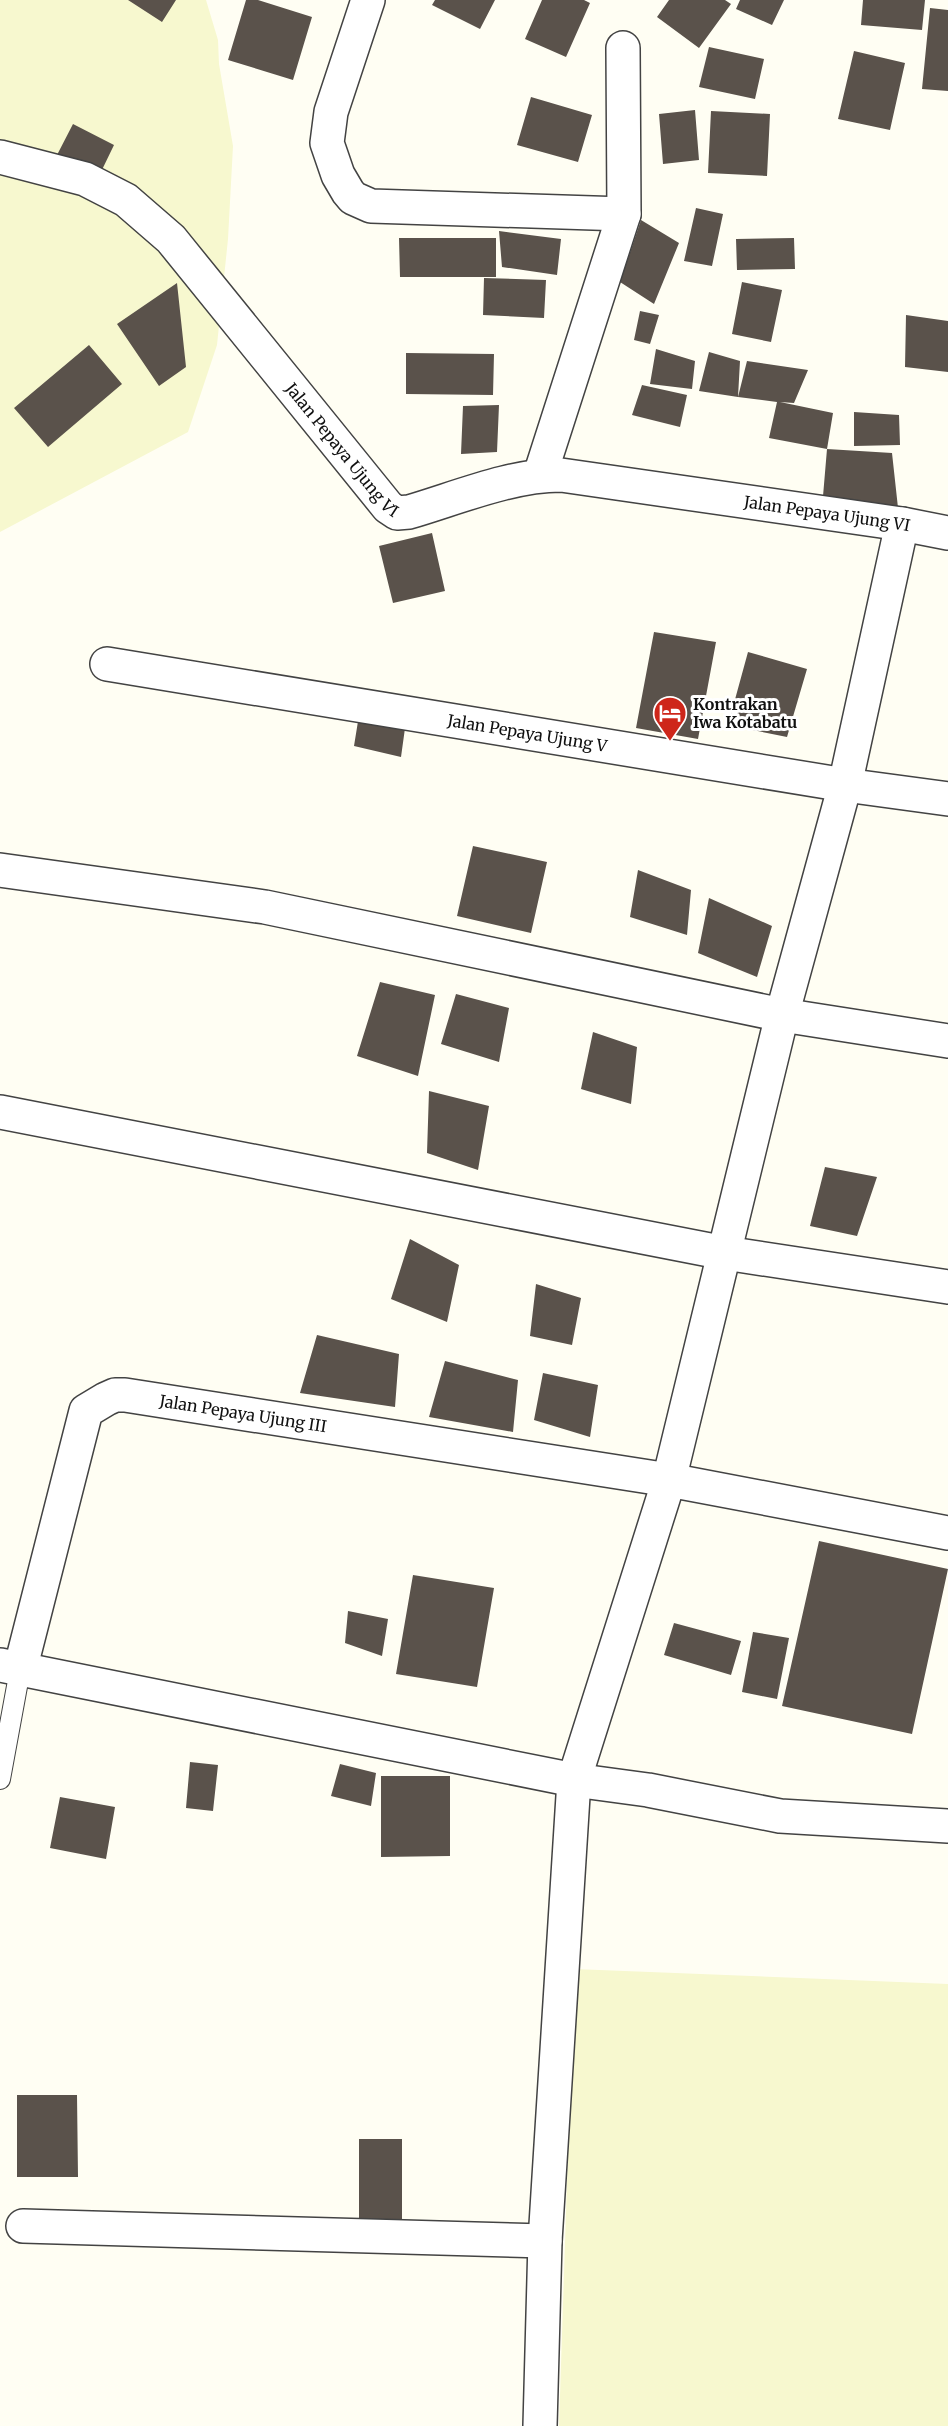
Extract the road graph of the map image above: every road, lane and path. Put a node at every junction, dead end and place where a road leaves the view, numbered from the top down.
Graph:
1 (368, 0) edge
2 (623, 48) dead end
3 (0, 157) edge
4 (624, 214) junction
5 (540, 475) junction
6 (902, 524) junction
7 (948, 533) edge
8 (107, 664) dead end
9 (845, 785) junction
10 (948, 799) edge
11 (0, 870) edge
12 (782, 1015) junction
13 (948, 1041) edge
14 (0, 1112) edge
15 (724, 1253) junction
16 (948, 1287) edge
17 (669, 1480) junction
18 (948, 1533) edge
19 (10, 1668) edge
20 (0, 1779) edge
21 (574, 1780) junction
22 (948, 1826) edge
23 (23, 2226) dead end
24 (545, 2241) junction
25 (540, 2426) edge

1 - 4 street
2 - 4 street
3 - 5 street, Jalan Pepaya Ujung VI
4 - 5 street
5 - 6 street, Jalan Pepaya Ujung VI
6 - 7 street, Jalan Pepaya Ujung VI
6 - 9 street
8 - 9 street, Jalan Pepaya Ujung V
9 - 10 street, Jalan Pepaya Ujung V
9 - 12 street
11 - 12 street
12 - 13 street
12 - 15 street
14 - 15 street
15 - 16 street
15 - 17 street
17 - 18 street, Jalan Pepaya Ujung III
17 - 19 street, Jalan Pepaya Ujung III
17 - 21 street
19 - 20 lane
19 - 21 street
21 - 22 street
21 - 24 street
23 - 24 street
24 - 25 street

